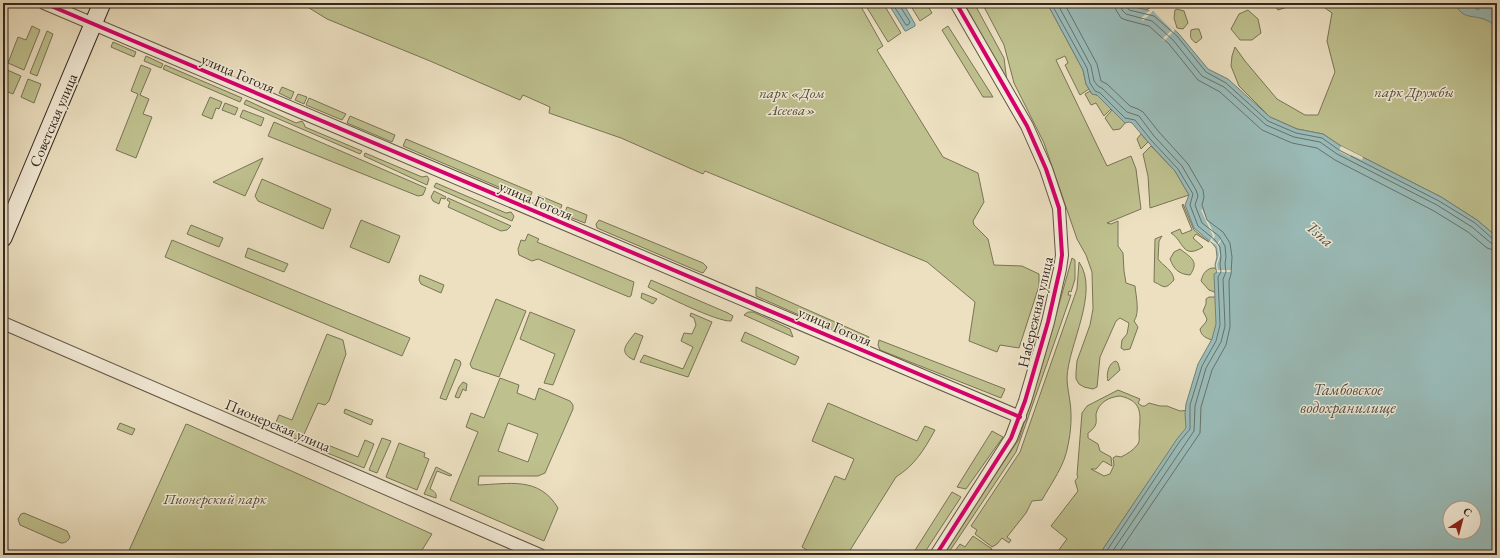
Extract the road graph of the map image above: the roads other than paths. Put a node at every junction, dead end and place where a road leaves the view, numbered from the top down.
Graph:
1 (44, 3) edge
2 (102, 3) edge
3 (956, 3) edge
4 (93, 23) junction
5 (3, 238) edge
6 (3, 323) edge
7 (1020, 417) junction
8 (540, 555) edge
9 (936, 555) edge

1 - 4 street, улица Гоголя
2 - 4 main road, Советская улица
3 - 7 street, Набережная улица
4 - 5 main road, Советская улица
4 - 7 street, улица Гоголя
6 - 8 street, Пионерская улица
7 - 9 street, Набережная улица

